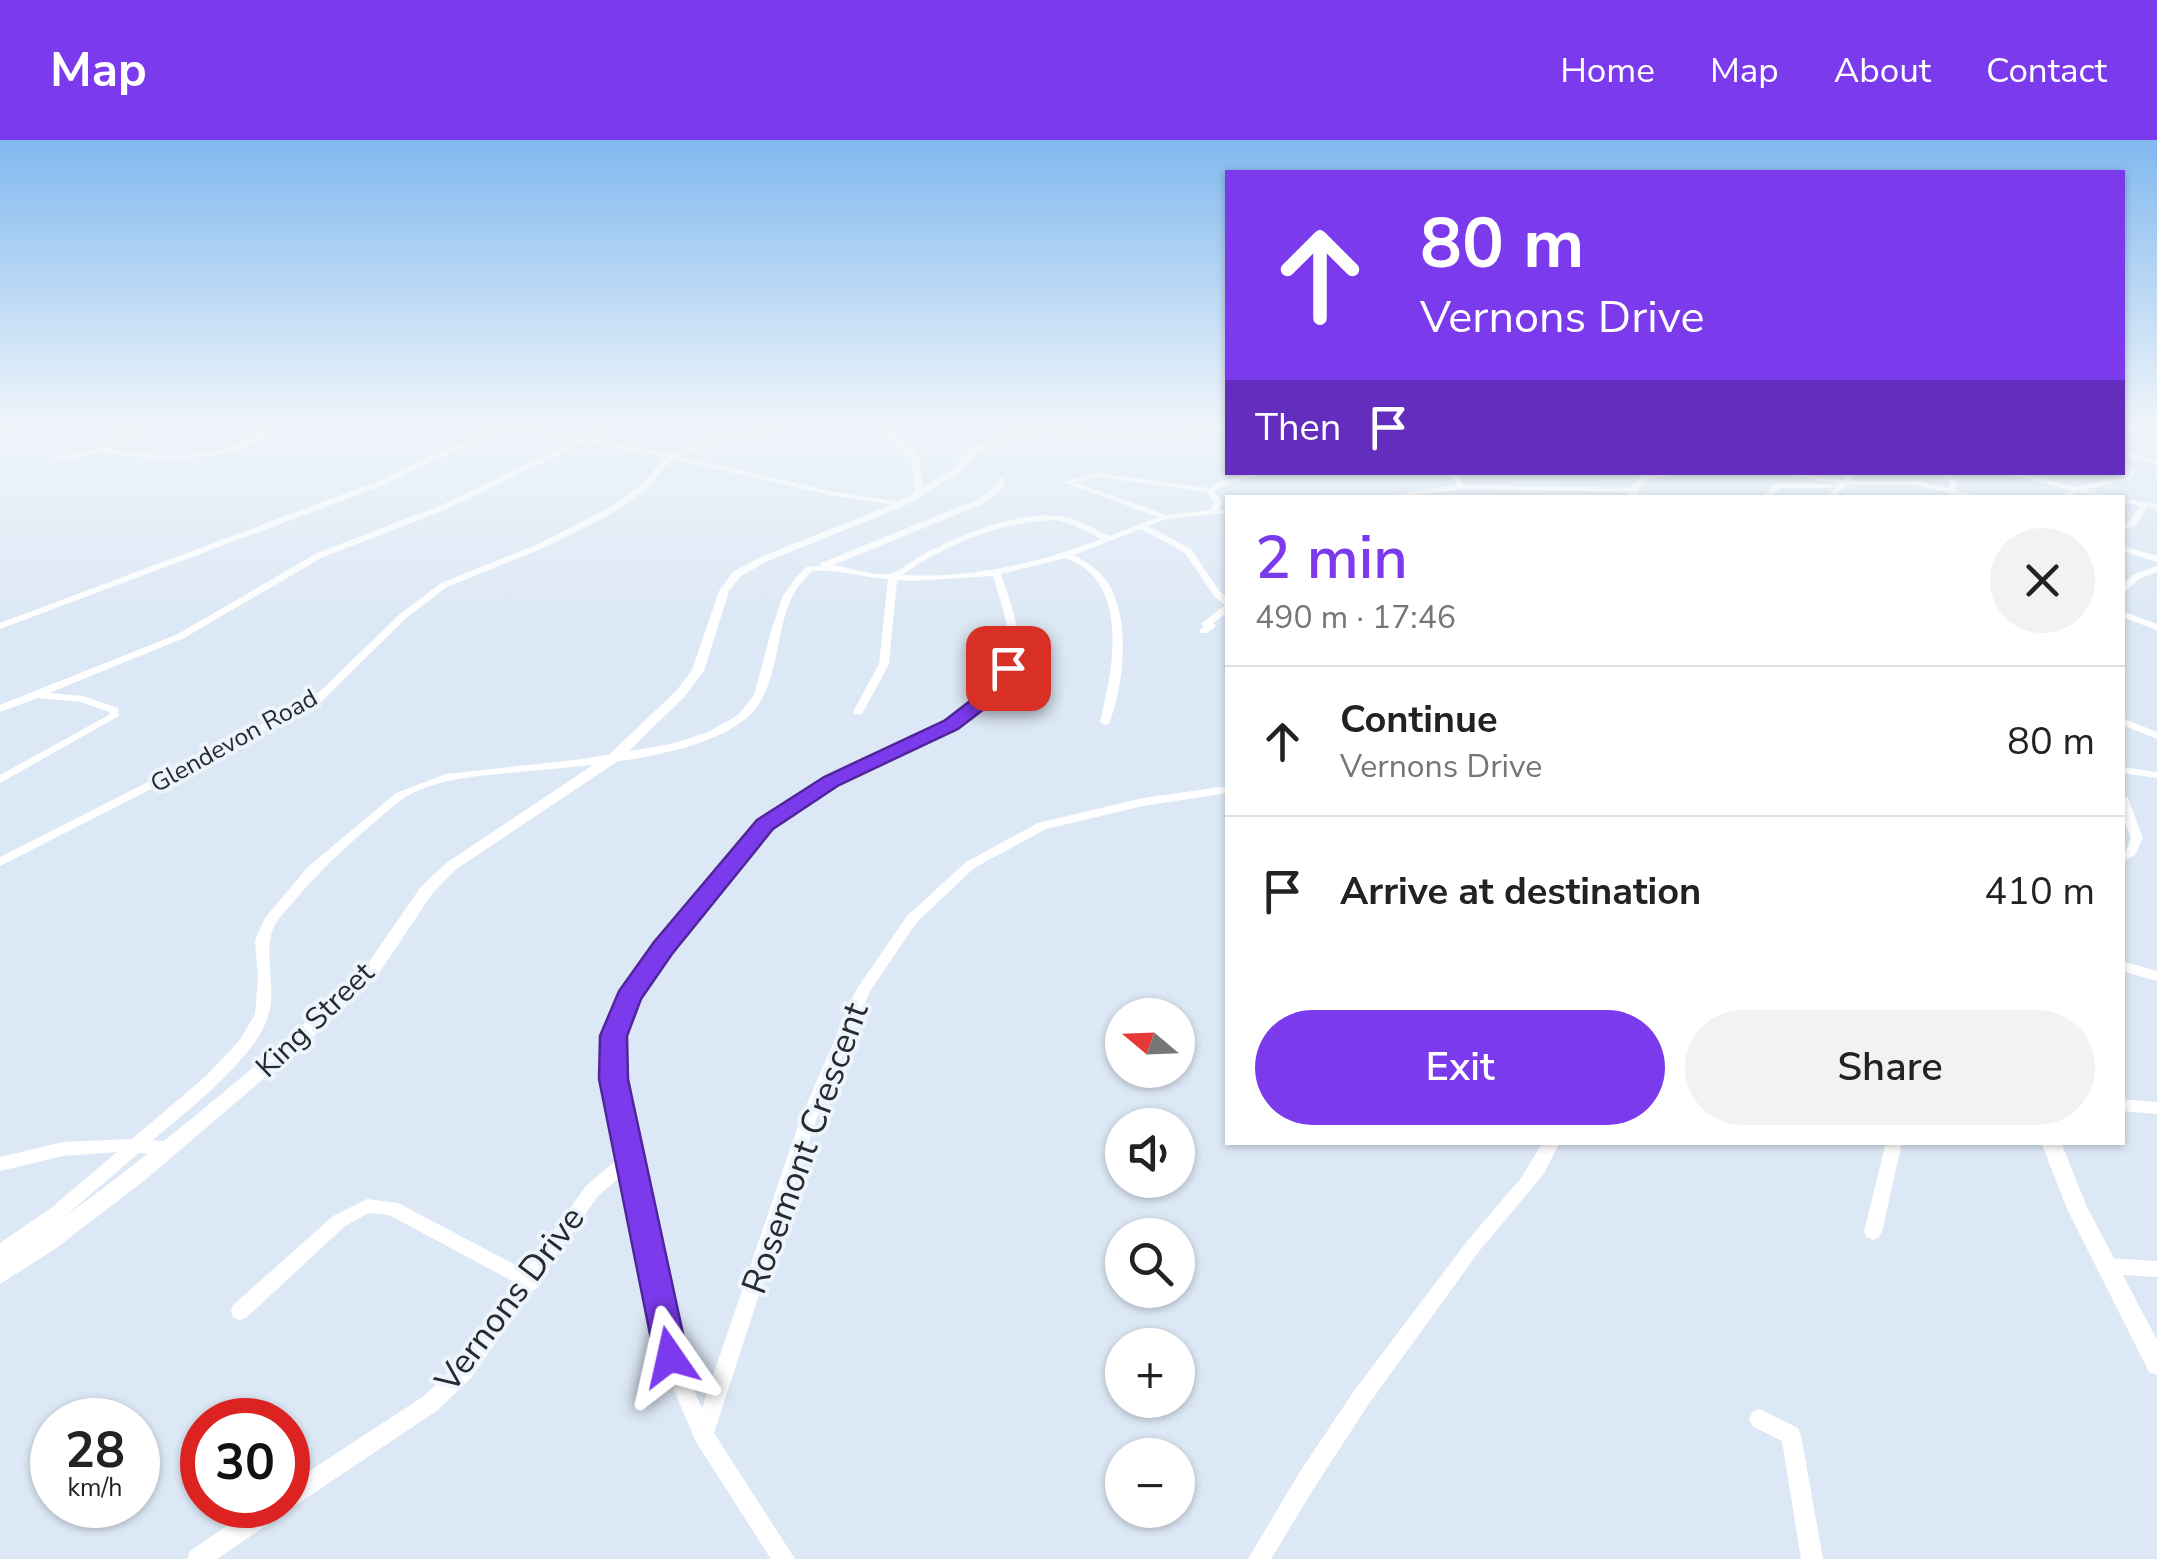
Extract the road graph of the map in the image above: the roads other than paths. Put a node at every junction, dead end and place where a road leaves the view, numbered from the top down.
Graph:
1 (367, 488) edge
2 (483, 488) edge
3 (642, 488) edge
4 (809, 488) edge
5 (919, 488) edge
6 (926, 488) edge
7 (997, 488) edge
8 (1085, 488) edge
9 (1198, 488) edge
10 (1217, 488) edge
11 (1447, 488) edge
12 (1497, 488) edge
13 (1602, 488) edge
14 (1603, 488) edge
15 (1926, 488) edge
16 (2073, 488) edge
17 (2080, 488) edge
18 (2076, 489) junction
19 (1212, 490) junction
20 (919, 492) junction
21 (1634, 494) edge
22 (1953, 494) edge
23 (1400, 495) edge
24 (1494, 495) edge
25 (1590, 495) edge
26 (2066, 495) edge
27 (2100, 495) edge
28 (2125, 501) edge
29 (901, 504) junction
30 (2145, 505) junction
31 (2157, 507) edge
32 (1212, 512) junction
33 (1225, 512) edge
34 (1166, 517) junction
35 (1142, 526) junction
36 (2125, 526) edge
37 (218, 530) dead end
38 (235, 537) junction
39 (1108, 539) junction
40 (2125, 549) edge
41 (1066, 555) junction
42 (2157, 558) edge
43 (822, 566) junction
44 (2157, 569) edge
45 (996, 573) junction
46 (893, 577) junction
47 (2125, 588) edge
48 (1225, 602) edge
49 (1225, 607) edge
50 (2125, 615) edge
51 (0, 626) edge
52 (2157, 627) edge
53 (1204, 631) dead end
54 (37, 695) junction
55 (0, 709) edge
56 (858, 712) dead end
57 (1105, 722) dead end
58 (2125, 723) edge
59 (2157, 736) edge
60 (616, 756) junction
61 (2125, 771) edge
62 (2157, 776) edge
63 (0, 780) edge
64 (1225, 789) edge
65 (2125, 806) edge
66 (2125, 856) edge
67 (0, 862) edge
68 (2125, 967) edge
69 (2157, 976) edge
70 (2125, 1106) edge
71 (2157, 1108) edge
72 (1551, 1145) edge
73 (1893, 1145) edge
74 (2052, 1145) edge
75 (174, 1147) junction
76 (630, 1158) junction
77 (0, 1164) edge
78 (1873, 1232) dead end
79 (0, 1254) edge
80 (2106, 1266) junction
81 (2157, 1269) edge
82 (0, 1274) edge
83 (530, 1282) junction
84 (240, 1312) dead end
85 (2157, 1364) edge
86 (1759, 1419) dead end
87 (703, 1435) junction
88 (310, 1483) edge
89 (243, 1528) edge
90 (198, 1559) edge
91 (784, 1559) edge
92 (1259, 1559) edge
93 (1812, 1559) edge

1 - 38 street
2 - 54 street
3 - 67 street, Glendevon Road
4 - 29 street
5 - 20 street
6 - 20 street, King Street
7 - 43 street
8 - 34 street
9 - 19 street
10 - 19 street
11 - 23 street
12 - 24 street
13 - 25 street
14 - 21 street
15 - 22 street
16 - 18 street
17 - 18 street
18 - 26 street
18 - 27 street
19 - 32 street
20 - 29 street, King Street
28 - 30 street
29 - 60 street, King Street
30 - 31 street
30 - 36 street
32 - 33 street
32 - 34 street
34 - 35 street
35 - 39 street
35 - 48 street
37 - 38 street
38 - 51 street
39 - 41 street
39 - 46 street
40 - 42 street
41 - 45 street
41 - 57 street
43 - 46 street
43 - 60 street
44 - 47 street
45 - 46 street
45 - 76 street
46 - 56 street
49 - 53 street
50 - 52 street
54 - 55 street
54 - 63 street
58 - 59 street
60 - 75 street, King Street
60 - 79 street
61 - 62 street
64 - 87 street, Rosemont Crescent
65 - 66 street
68 - 69 street
70 - 71 street
72 - 92 street
73 - 78 street
74 - 80 street
75 - 77 street
75 - 82 street, King Street
76 - 83 street, Vernons Drive
76 - 87 street
80 - 81 street
80 - 85 street
83 - 84 street
83 - 88 street, Vernons Drive
86 - 93 street
87 - 91 street
89 - 90 street

